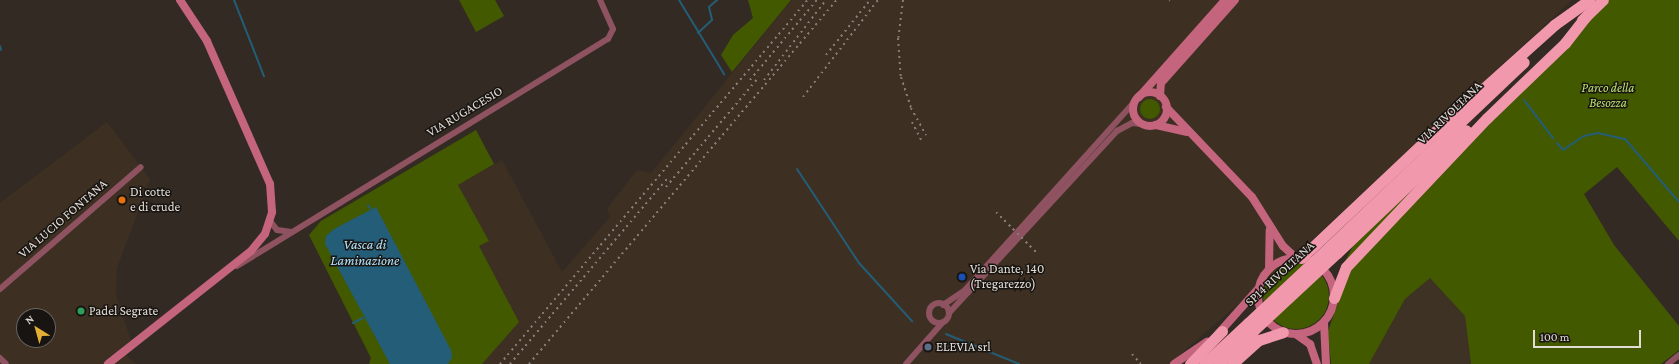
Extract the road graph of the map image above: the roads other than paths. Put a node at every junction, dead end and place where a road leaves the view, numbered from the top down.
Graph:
1 (180, 0) edge
2 (600, 0) edge
3 (1225, 0) edge
4 (1234, 0) edge
5 (1589, 0) edge
6 (1603, 0) edge
7 (1586, 16) junction
8 (1160, 96) junction
9 (1137, 99) junction
10 (1166, 107) junction
11 (1141, 124) junction
12 (1156, 125) junction
13 (1187, 133) junction
14 (1095, 143) junction
15 (1100, 147) junction
16 (141, 167) dead end
17 (1052, 192) junction
18 (1057, 197) junction
19 (1267, 220) junction
20 (272, 225) junction
21 (296, 230) junction
22 (1012, 242) junction
23 (1334, 249) junction
24 (1298, 258) junction
25 (1269, 269) junction
26 (212, 282) junction
27 (1259, 288) junction
28 (0, 289) edge
29 (1334, 298) junction
30 (943, 305) junction
31 (949, 313) junction
32 (932, 321) junction
33 (942, 323) junction
34 (1324, 323) junction
35 (1251, 326) junction
36 (1222, 331) junction
37 (1283, 332) junction
38 (1297, 335) junction
39 (931, 338) junction
40 (1679, 355) edge
41 (0, 358) edge
42 (6, 364) edge
43 (108, 364) edge
44 (906, 364) edge
45 (1174, 364) edge
46 (1190, 364) edge
47 (1204, 364) edge
48 (1218, 364) edge
49 (1232, 364) edge
50 (1317, 364) edge
51 (1326, 364) edge
52 (1668, 364) edge

1 - 20 street
2 - 21 street, VIA RUGACESIO
3 - 9 street
4 - 8 street
5 - 23 highway, VIA RIVOLTANA
5 - 24 highway
6 - 7 highway
7 - 23 highway, VIA RIVOLTANA
7 - 29 highway
8 - 9 street
8 - 10 street
9 - 11 street
9 - 14 street
10 - 12 street
10 - 13 street
11 - 12 street
11 - 15 street
12 - 13 street
13 - 19 street
14 - 15 street
14 - 17 street
15 - 18 street
16 - 28 street, VIA LUCIO FONTANA
17 - 18 street
17 - 22 street
18 - 22 street
19 - 24 street
19 - 25 street
20 - 21 street
20 - 26 street
21 - 26 street
22 - 30 street
22 - 31 street
23 - 35 highway, SP14 RIVOLTANA, bridge
24 - 25 street
24 - 29 street
25 - 27 street
26 - 43 street
27 - 36 street
27 - 37 street
29 - 34 street
30 - 31 street
30 - 32 street
31 - 33 street
32 - 33 street
32 - 39 street
33 - 39 street
34 - 38 street
34 - 51 street
35 - 47 highway
35 - 48 highway
36 - 45 street
36 - 46 highway
37 - 38 street
37 - 49 highway
38 - 50 street
39 - 44 street
40 - 52 street
41 - 42 street

